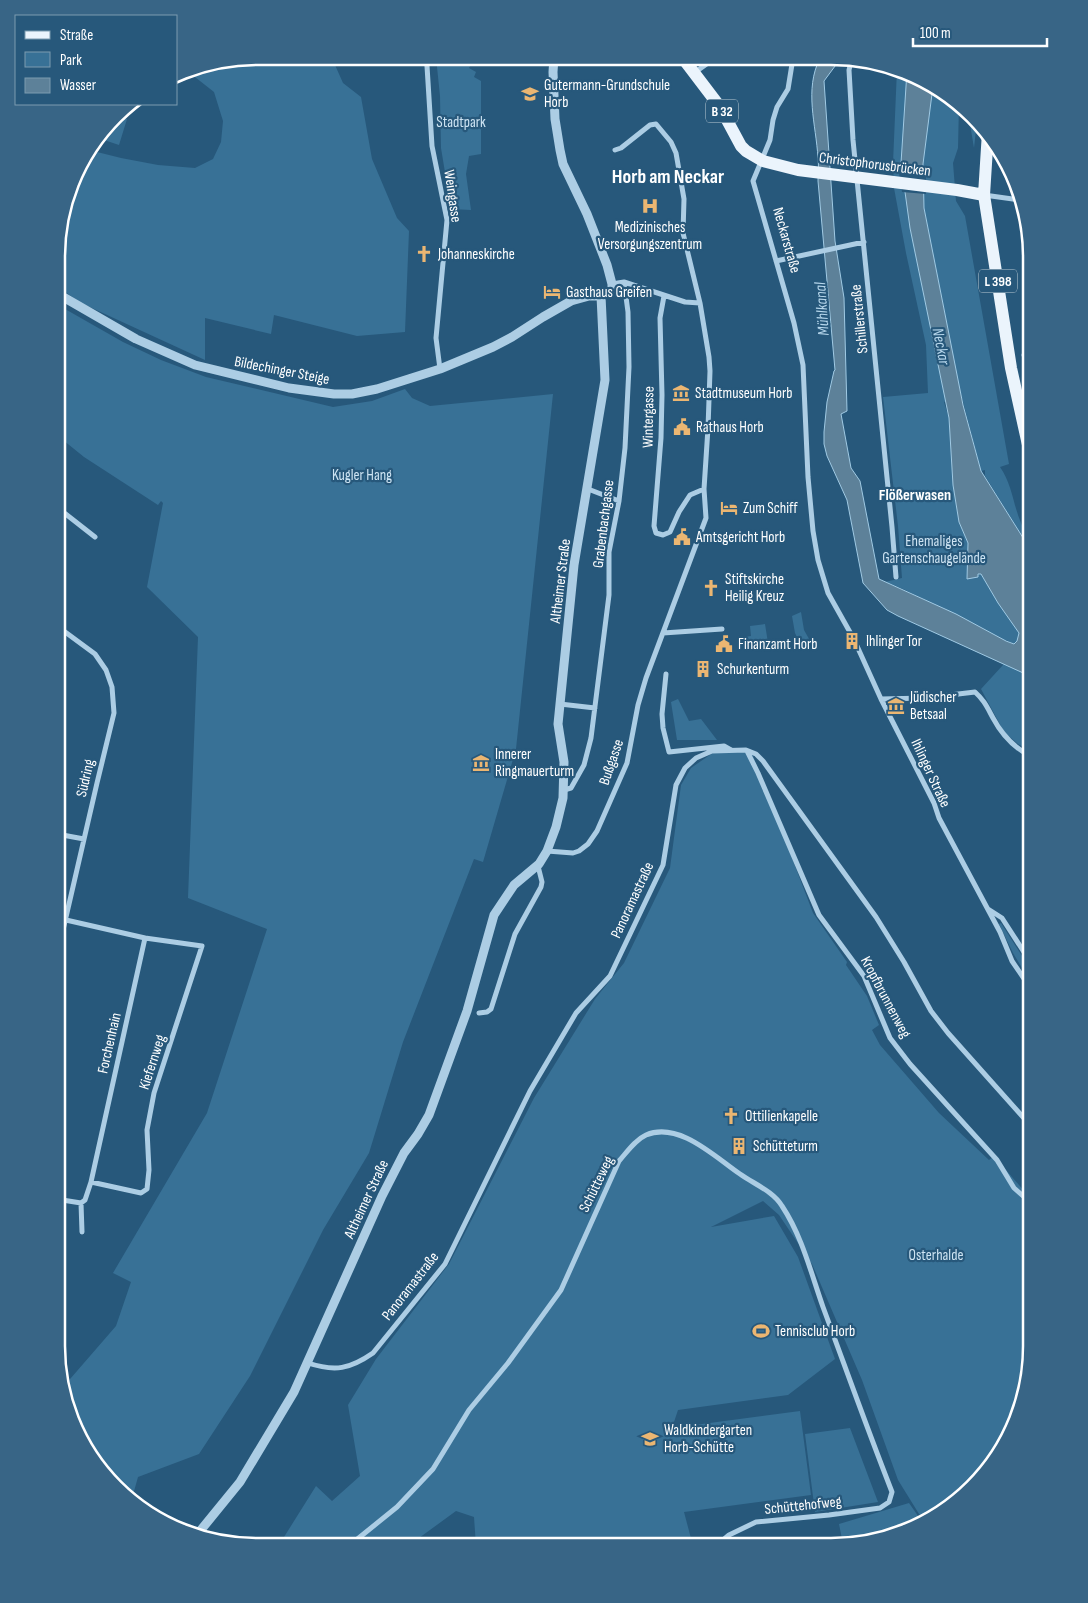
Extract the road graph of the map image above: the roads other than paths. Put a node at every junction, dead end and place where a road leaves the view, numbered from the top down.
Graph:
1 (426, 65) edge
2 (553, 65) edge
3 (688, 65) edge
4 (706, 65) edge
5 (792, 65) edge
6 (850, 66) edge
7 (694, 73) junction
8 (986, 144) edge
9 (615, 150) dead end
10 (763, 161) junction
11 (857, 178) junction
12 (984, 195) junction
13 (1014, 199) edge
14 (864, 242) junction
15 (776, 262) junction
16 (624, 282) junction
17 (612, 284) junction
18 (601, 296) junction
19 (664, 296) junction
20 (65, 298) edge
21 (700, 303) junction
22 (440, 369) junction
23 (1023, 422) edge
24 (704, 488) junction
25 (588, 489) junction
26 (619, 501) junction
27 (65, 513) edge
28 (95, 537) dead end
29 (896, 577) dead end
30 (722, 629) dead end
31 (65, 632) edge
32 (663, 633) junction
33 (851, 634) tunnel mouth
34 (857, 646) tunnel mouth
35 (666, 674) dead end
36 (881, 699) junction
37 (560, 704) junction
38 (595, 708) junction
39 (746, 750) junction
40 (731, 751) junction
41 (1023, 752) edge
42 (564, 790) junction
43 (65, 835) edge
44 (84, 839) junction
45 (547, 851) junction
46 (538, 866) junction
47 (987, 909) junction
48 (66, 920) junction
49 (65, 924) edge
50 (146, 938) junction
51 (1023, 950) edge
52 (1023, 976) edge
53 (478, 1013) dead end
54 (1023, 1117) edge
55 (91, 1182) junction
56 (1023, 1196) edge
57 (65, 1200) edge
58 (81, 1203) junction
59 (82, 1232) dead end
60 (308, 1363) junction
61 (892, 1492) joint
62 (201, 1530) edge
63 (359, 1538) edge
64 (725, 1538) edge

1 - 22 street, Weingasse
2 - 17 street
3 - 7 main road, B 32
4 - 7 street
5 - 10 street, Neckarstraße
6 - 11 street, Schillerstraße
7 - 10 main road, B 32
8 - 12 main road
9 - 21 street, Bußgasse
10 - 11 main road, Christophorusbrücken / B 32
10 - 15 street, Neckarstraße
11 - 12 main road, Christophorusbrücken / B 32
11 - 14 street, Schillerstraße
12 - 13 street
12 - 23 main road, L 398
14 - 15 street
14 - 29 street, Schillerstraße
15 - 33 street, Neckarstraße
16 - 17 street
16 - 19 street
16 - 26 street, Grabenbachgasse
17 - 18 street
18 - 22 street, Bildechinger Steige
18 - 25 street, Altheimer Straße
19 - 21 street
19 - 24 street, Wintergasse
20 - 22 street, Bildechinger Steige
21 - 24 street, Bußgasse
24 - 32 street, Bußgasse
25 - 26 street
25 - 37 street, Altheimer Straße
26 - 38 street, Grabenbachgasse
27 - 28 street
30 - 32 street
31 - 44 street, Südring
32 - 45 street, Bußgasse
34 - 36 street, Ihlinger Straße
35 - 40 street
36 - 41 street
36 - 47 street, Ihlinger Straße
37 - 38 street
37 - 42 street, Altheimer Straße
38 - 42 street, Grabenbachgasse
39 - 40 street, Panoramastraße
39 - 54 street
39 - 56 street, Kropfbrunnenweg
40 - 60 street, Panoramastraße
42 - 45 street, Altheimer Straße
43 - 44 street
44 - 48 street, Südring
45 - 46 street, Altheimer Straße
46 - 53 street
46 - 60 street, Altheimer Straße
47 - 51 street, Ihlinger Straße
47 - 52 street, Ihlinger Straße
48 - 49 street, Südring
48 - 50 street
50 - 55 street, Forchenhain
50 - 55 street, Kiefernweg
55 - 58 street, Forchenhain
57 - 58 street
58 - 59 street, Forchenhain
60 - 62 street, Altheimer Straße
61 - 63 street, Schütteweg
61 - 64 street, Schüttehofweg

